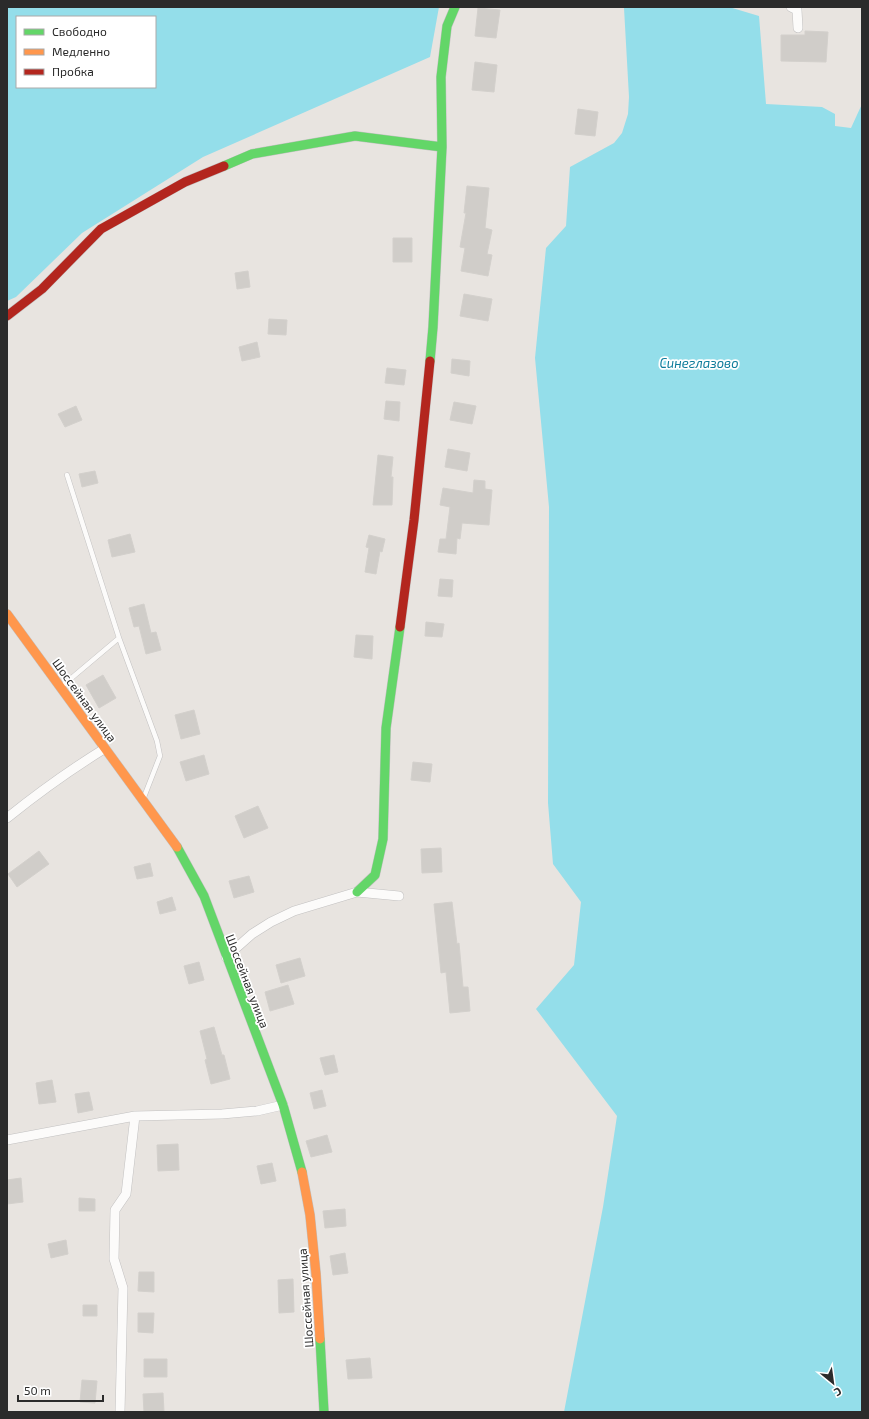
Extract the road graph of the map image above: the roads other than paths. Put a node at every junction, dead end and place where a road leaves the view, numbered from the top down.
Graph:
1 (455, 7) edge
2 (791, 7) edge
3 (798, 28) dead end
4 (442, 147) junction
5 (7, 316) edge
6 (66, 475) dead end
7 (7, 614) edge
8 (119, 638) junction
9 (61, 688) junction
10 (104, 749) junction
11 (143, 799) junction
12 (7, 818) edge
13 (357, 892) junction
14 (399, 896) dead end
15 (226, 957) junction
16 (283, 1105) junction
17 (135, 1116) junction
18 (7, 1140) edge
19 (120, 1412) edge
20 (324, 1412) edge

1 - 4 street
2 - 3 street
4 - 5 street
4 - 13 street
6 - 8 lane
7 - 9 street, Шоссейная улица
8 - 9 lane
8 - 11 lane
9 - 10 street, Шоссейная улица
10 - 11 street, Шоссейная улица
10 - 12 street
11 - 15 street, Шоссейная улица
13 - 14 street
13 - 15 street
15 - 16 street, Шоссейная улица
16 - 17 street
16 - 20 street, Шоссейная улица
17 - 18 street
17 - 19 street

